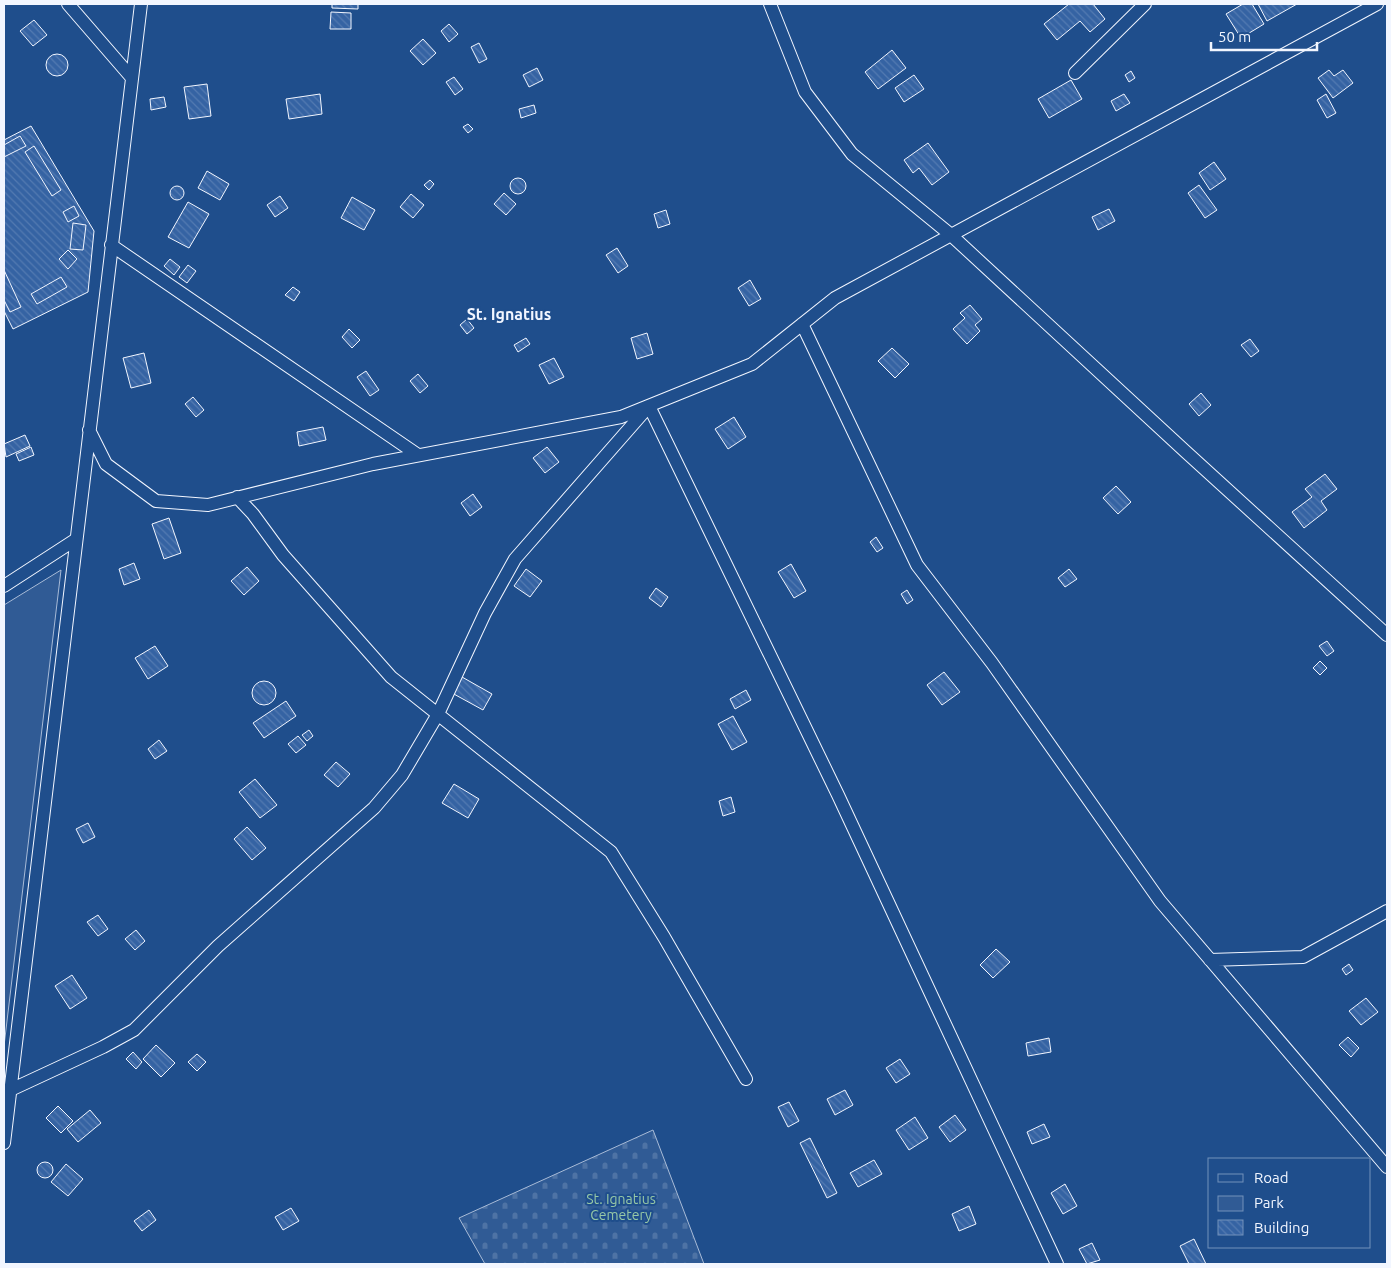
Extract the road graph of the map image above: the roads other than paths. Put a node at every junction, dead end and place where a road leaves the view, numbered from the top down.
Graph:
1 (68, 4) edge
2 (141, 4) edge
3 (770, 4) edge
4 (1145, 4) edge
5 (1376, 4) edge
6 (1075, 73) dead end
7 (132, 78) junction
8 (951, 236) junction
9 (111, 245) junction
10 (802, 324) junction
11 (649, 406) junction
12 (89, 430) junction
13 (418, 455) junction
14 (237, 497) junction
15 (75, 540) junction
16 (4, 586) edge
17 (1387, 635) edge
18 (438, 714) junction
19 (1387, 911) edge
20 (1210, 960) junction
21 (746, 1079) dead end
22 (7, 1092) edge
23 (4, 1143) edge
24 (1387, 1168) edge
25 (1057, 1264) edge

1 - 7 street
2 - 7 street
3 - 8 street
4 - 6 street
5 - 8 street
7 - 9 street
8 - 10 street
8 - 17 street
9 - 12 street
9 - 13 street
10 - 11 street
10 - 20 street
11 - 13 street
11 - 18 street
11 - 25 street
12 - 14 street
12 - 15 street
13 - 14 street
14 - 18 street
15 - 16 street
15 - 22 street
18 - 21 street
18 - 22 street
19 - 20 street
20 - 24 street
22 - 23 street

